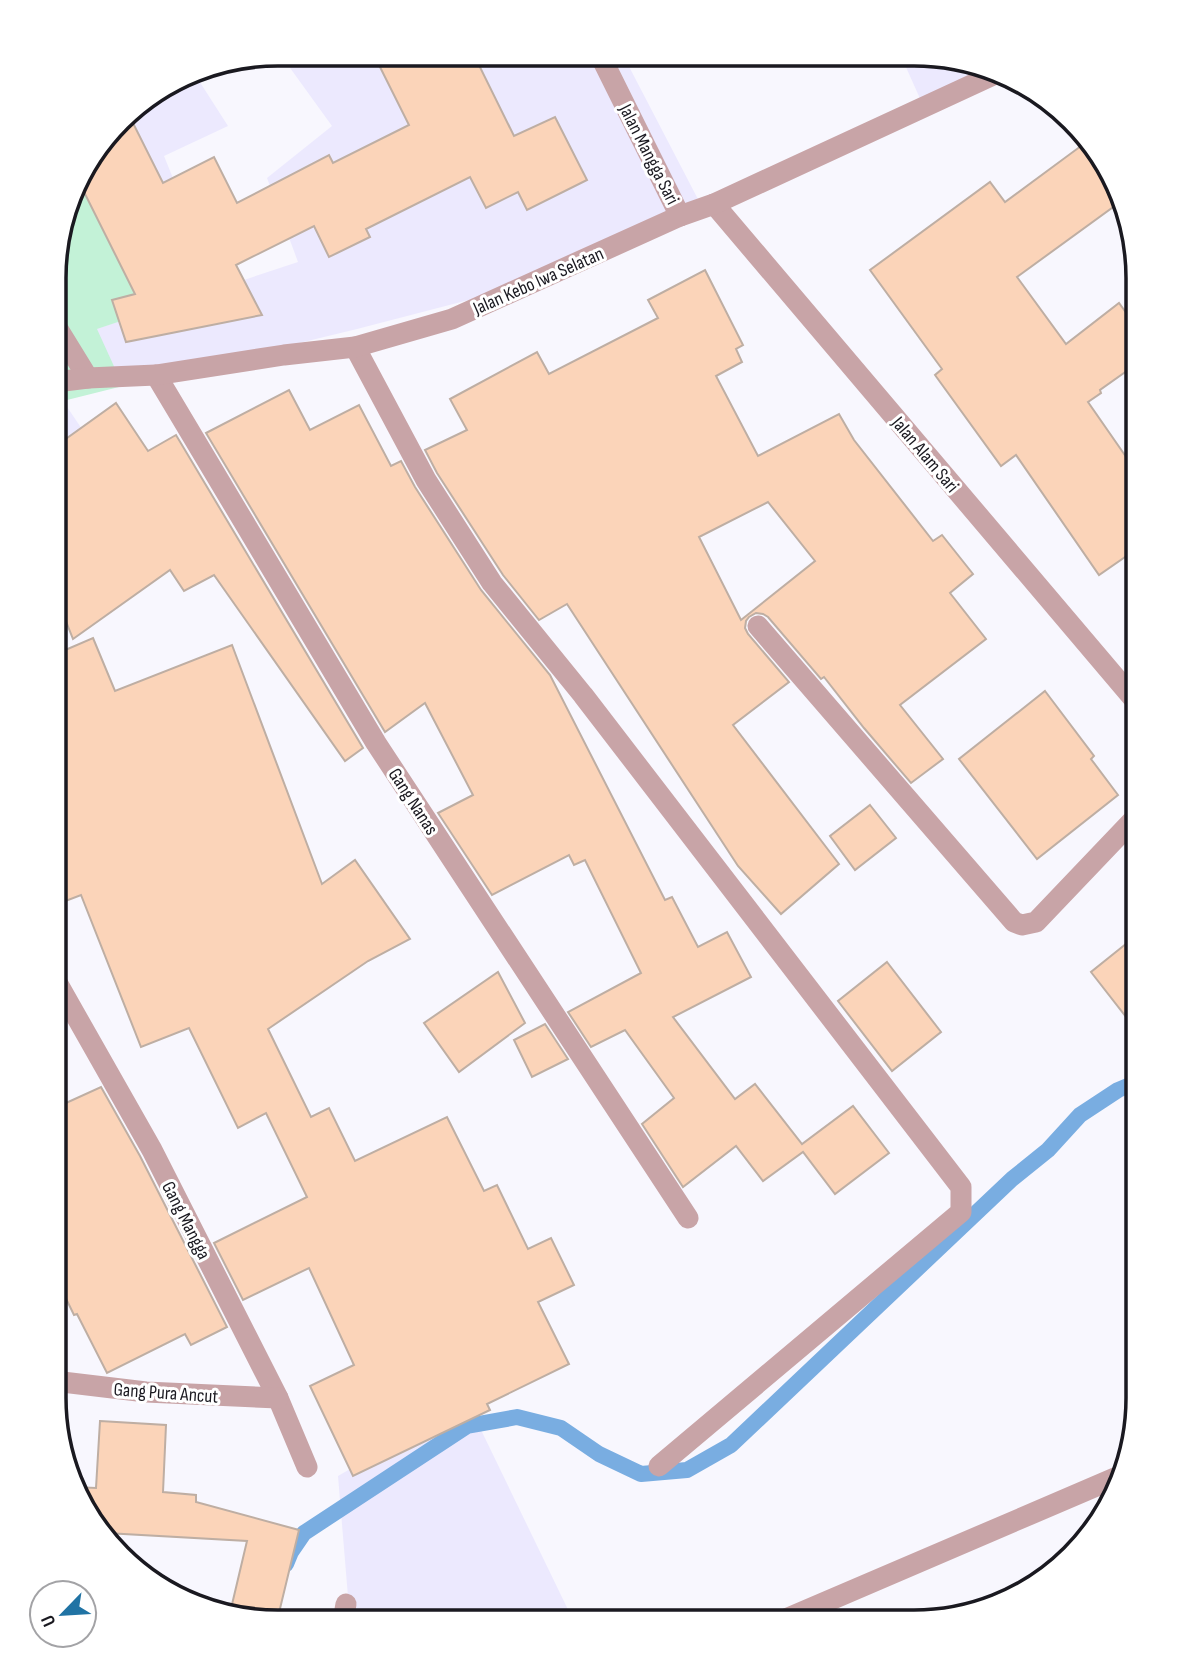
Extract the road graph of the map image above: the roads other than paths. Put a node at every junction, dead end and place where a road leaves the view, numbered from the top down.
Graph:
1 (606, 66) edge
2 (984, 79) edge
3 (714, 204) junction
4 (680, 216) junction
5 (66, 342) edge
6 (355, 347) junction
7 (156, 374) junction
8 (88, 378) junction
9 (66, 381) edge
10 (758, 626) dead end
11 (1126, 689) edge
12 (1126, 828) edge
13 (66, 998) edge
14 (688, 1218) dead end
15 (66, 1381) edge
16 (278, 1398) junction
17 (659, 1466) dead end
18 (307, 1467) dead end
19 (1108, 1481) edge
20 (807, 1610) edge

1 - 4 street, Jalan Mangga Sari
2 - 3 street, Jalan Kebo Iwa Selatan
3 - 4 street, Jalan Kebo Iwa Selatan
3 - 11 street, Jalan Alam Sari
4 - 6 street, Jalan Kebo Iwa Selatan
5 - 8 street
6 - 7 street, Jalan Kebo Iwa Selatan
6 - 17 street
7 - 8 street, Jalan Kebo Iwa Selatan
7 - 14 street, Gang Nanas
8 - 9 street, Jalan Kebo Iwa Selatan
10 - 12 street
13 - 16 street, Gang Mangga
15 - 16 street, Gang Pura Ancut
16 - 18 street, Gang Mangga
19 - 20 street

